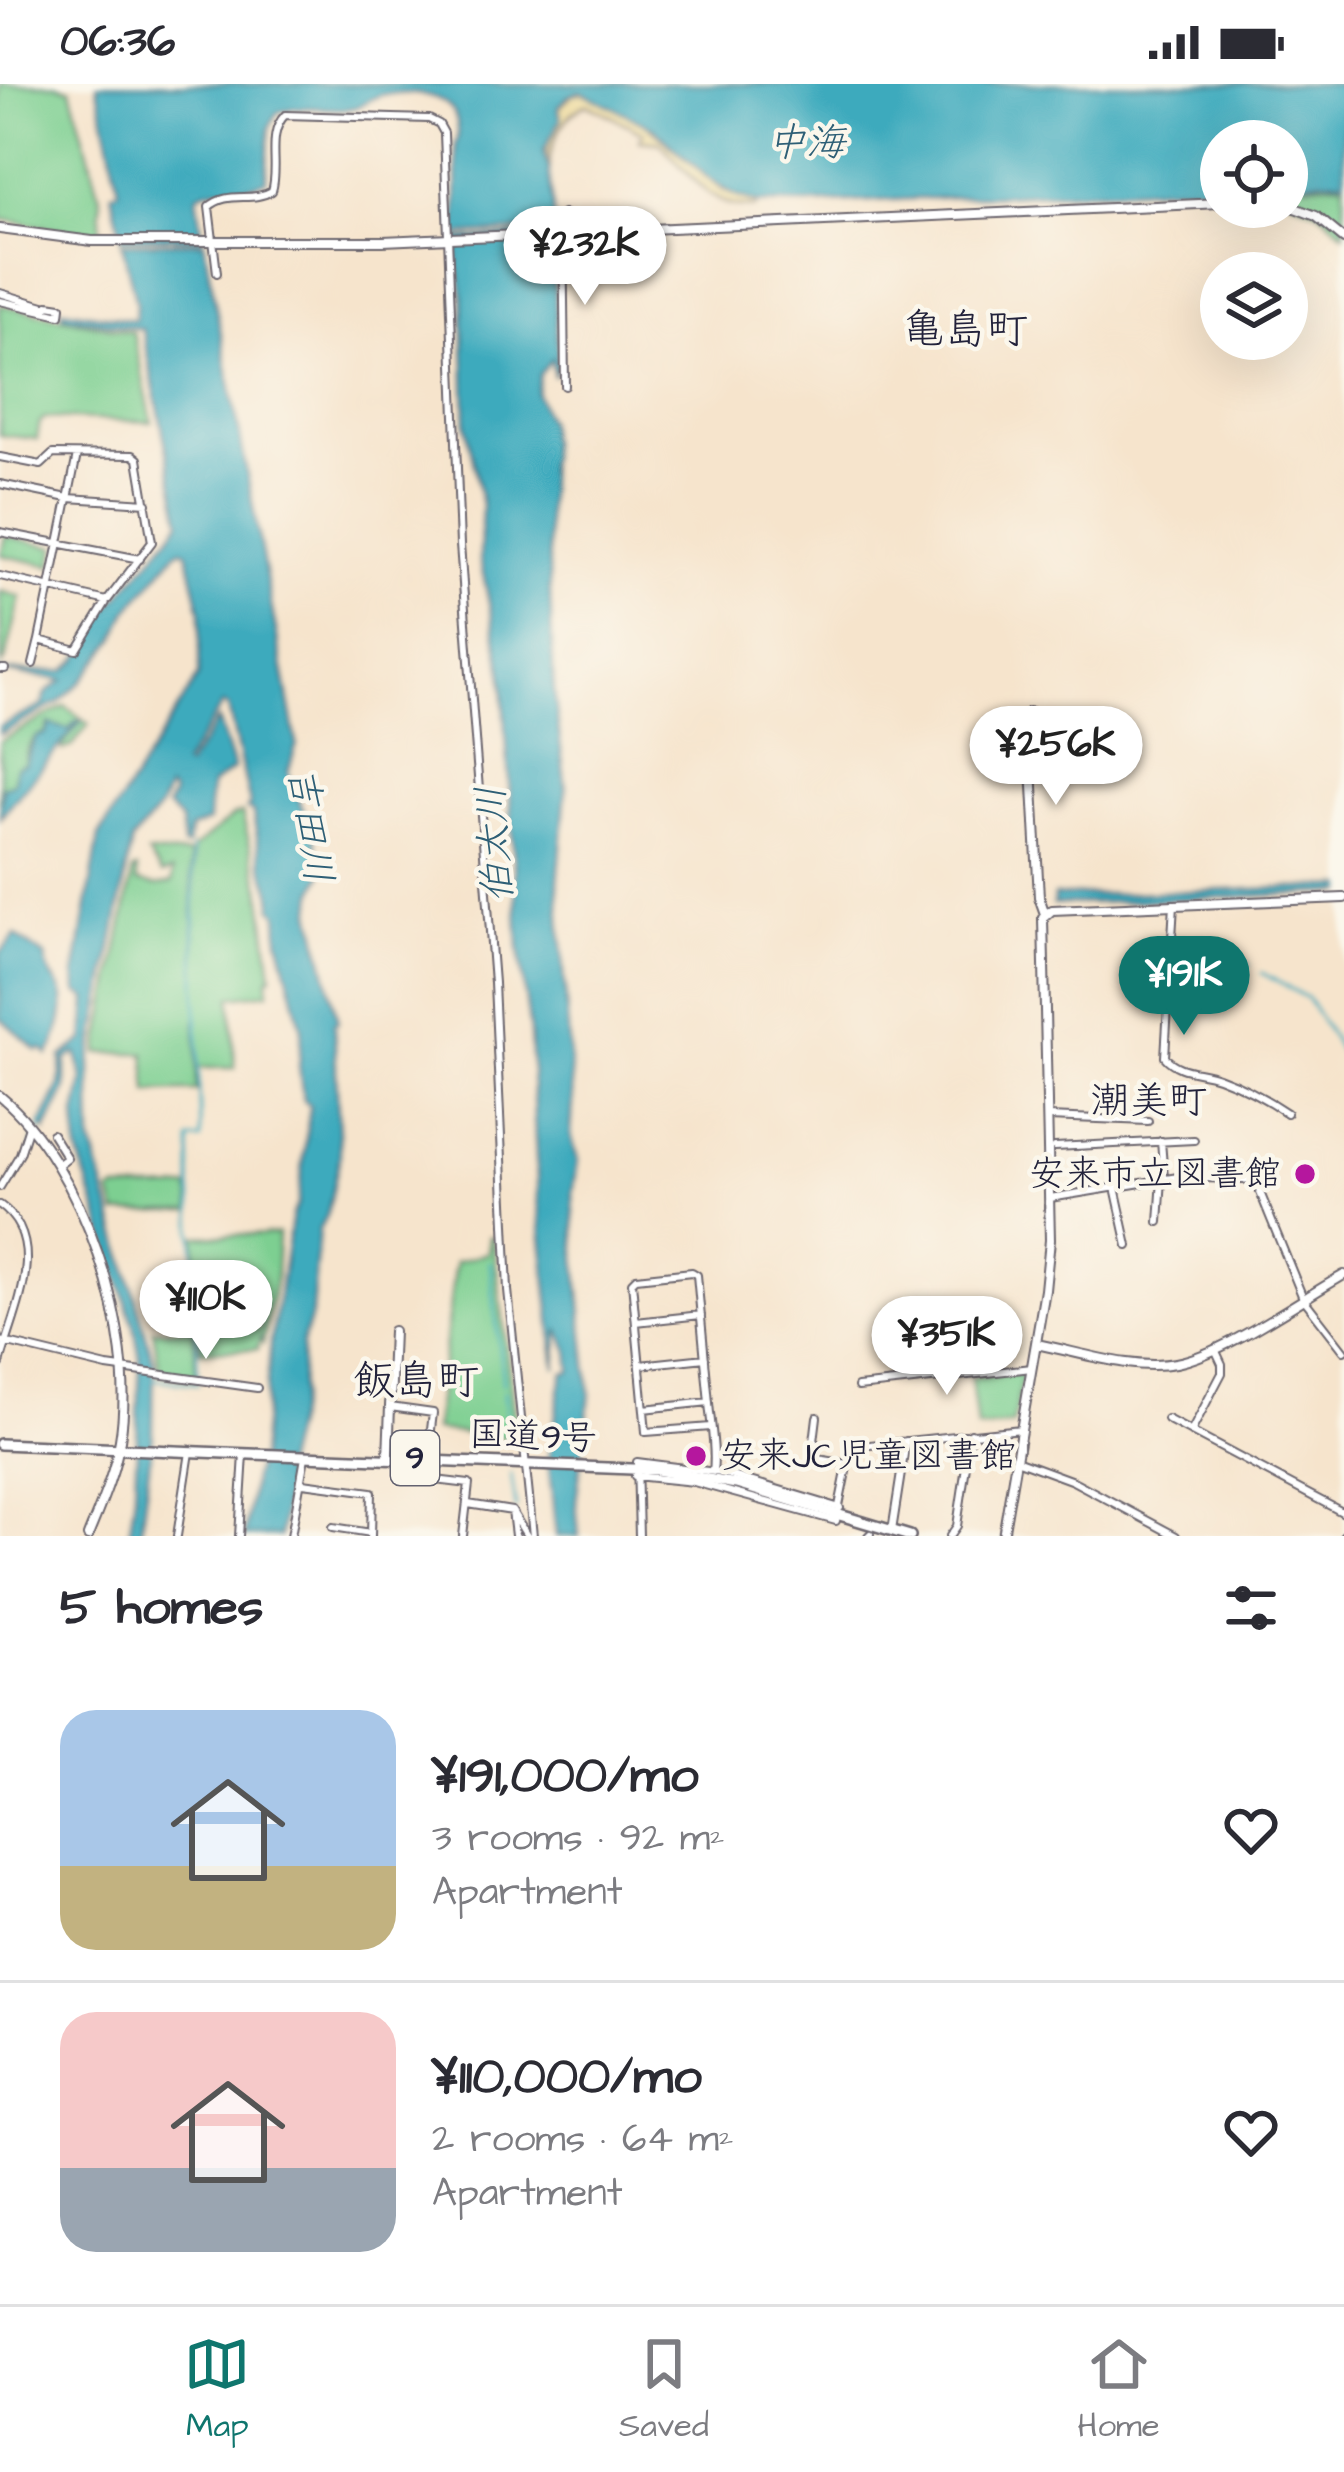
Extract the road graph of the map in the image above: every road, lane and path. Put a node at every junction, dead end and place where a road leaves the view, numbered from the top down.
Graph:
1 (1200, 203) edge
2 (563, 214) dead end
3 (1308, 214) edge
4 (0, 229) edge
5 (563, 231) junction
6 (445, 239) junction
7 (1344, 239) edge
8 (209, 240) junction
9 (218, 273) dead end
10 (0, 297) edge
11 (61, 310) dead end
12 (565, 386) dead end
13 (77, 454) junction
14 (0, 458) edge
15 (0, 484) edge
16 (68, 498) junction
17 (147, 503) junction
18 (0, 532) edge
19 (59, 542) junction
20 (140, 559) junction
21 (0, 576) edge
22 (51, 587) junction
23 (107, 601) junction
24 (39, 640) junction
25 (33, 664) dead end
26 (1028, 712) dead end
27 (1344, 898) edge
28 (1174, 904) junction
29 (1046, 914) junction
30 (0, 1096) edge
31 (1287, 1113) dead end
32 (1048, 1117) junction
33 (1148, 1121) dead end
34 (32, 1128) junction
35 (52, 1134) dead end
36 (1194, 1140) dead end
37 (1161, 1142) junction
38 (1055, 1147) dead end
39 (59, 1164) junction
40 (1163, 1179) junction
41 (0, 1187) edge
42 (1115, 1187) junction
43 (1050, 1198) junction
44 (1, 1206) edge
45 (1159, 1222) dead end
46 (1128, 1246) dead end
47 (1344, 1275) edge
48 (1303, 1298) junction
49 (701, 1316) junction
50 (636, 1322) junction
51 (393, 1331) dead end
52 (3, 1341) edge
53 (1036, 1344) junction
54 (1214, 1348) junction
55 (1344, 1351) edge
56 (705, 1358) junction
57 (0, 1364) edge
58 (640, 1365) junction
59 (1032, 1368) junction
60 (124, 1370) junction
61 (858, 1387) dead end
62 (257, 1388) dead end
63 (709, 1402) junction
64 (390, 1407) junction
65 (644, 1409) junction
66 (817, 1418) dead end
67 (1167, 1419) dead end
68 (711, 1427) junction
69 (1021, 1429) junction
70 (1191, 1432) junction
71 (971, 1433) junction
72 (907, 1441) junction
73 (0, 1444) edge
74 (429, 1445) dead end
75 (119, 1448) junction
76 (190, 1452) junction
77 (247, 1454) junction
78 (304, 1456) junction
79 (388, 1457) junction
80 (1016, 1460) junction
81 (848, 1464) junction
82 (526, 1465) junction
83 (426, 1468) dead end
84 (633, 1471) junction
85 (714, 1472) junction
86 (302, 1483) dead end
87 (468, 1504) junction
88 (512, 1511) junction
89 (839, 1511) junction
90 (1344, 1513) edge
91 (333, 1527) dead end
92 (892, 1531) junction
93 (371, 1534) edge
94 (88, 1536) edge
95 (177, 1536) edge
96 (239, 1536) edge
97 (291, 1536) edge
98 (464, 1536) edge
99 (514, 1536) edge
100 (530, 1536) edge
101 (639, 1536) edge
102 (910, 1536) edge
103 (950, 1536) edge
104 (1003, 1536) edge
105 (1176, 1536) edge

1 - 5 street
2 - 5 street
3 - 7 street
4 - 8 street
5 - 6 street
5 - 12 street
6 - 8 street
6 - 8 street
6 - 82 street
8 - 9 street
10 - 11 street
13 - 14 street
13 - 16 street
13 - 17 street
15 - 16 street
16 - 17 street
16 - 19 street
17 - 20 street
18 - 19 street
19 - 20 street
19 - 22 street
20 - 23 street
21 - 22 street
22 - 23 street
22 - 24 street
23 - 24 street
24 - 25 street
26 - 29 street
27 - 28 street
28 - 29 street
28 - 31 street
29 - 32 street
30 - 34 street
32 - 33 street
32 - 43 street
34 - 39 street
34 - 41 street
35 - 39 street
36 - 37 street
37 - 38 street
37 - 40 street
39 - 60 street
40 - 42 street
40 - 45 street
40 - 48 street
42 - 43 street
42 - 46 street
43 - 53 street
44 - 52 street
47 - 48 street
48 - 54 street
48 - 55 street
49 - 50 street
49 - 50 street
49 - 56 street
50 - 58 street
51 - 64 street
52 - 57 street
52 - 60 street
53 - 54 street
53 - 59 street
54 - 70 street
56 - 58 street
56 - 63 street
58 - 65 street
59 - 61 street
59 - 69 street
60 - 62 street
60 - 75 street
63 - 65 street
63 - 68 street
64 - 74 street
64 - 79 street
65 - 68 street
66 - 81 street
67 - 70 street
68 - 85 street
69 - 71 street
69 - 80 street
70 - 90 street
71 - 72 street
71 - 103 street
72 - 81 street
72 - 92 street
73 - 75 highway, 国道9号 / 9
75 - 76 highway, 国道9号 / 9
75 - 94 street
76 - 77 highway, 国道9号 / 9
76 - 95 street
77 - 78 highway, 国道9号 / 9
77 - 96 street
78 - 79 highway, 国道9号 / 9
78 - 97 street
79 - 82 highway, 国道9号 / 9
80 - 104 street
80 - 105 street
81 - 89 street
82 - 84 highway, 国道9号 / 9
82 - 100 street
83 - 87 street
84 - 85 street
84 - 89 highway, 国道9号 / 9
84 - 89 street
84 - 101 street
85 - 89 street
86 - 93 street
87 - 88 street
87 - 98 street
88 - 99 street
88 - 100 street
89 - 92 highway, 国道9号 / 9
91 - 93 street
92 - 102 highway, 国道9号 / 9

